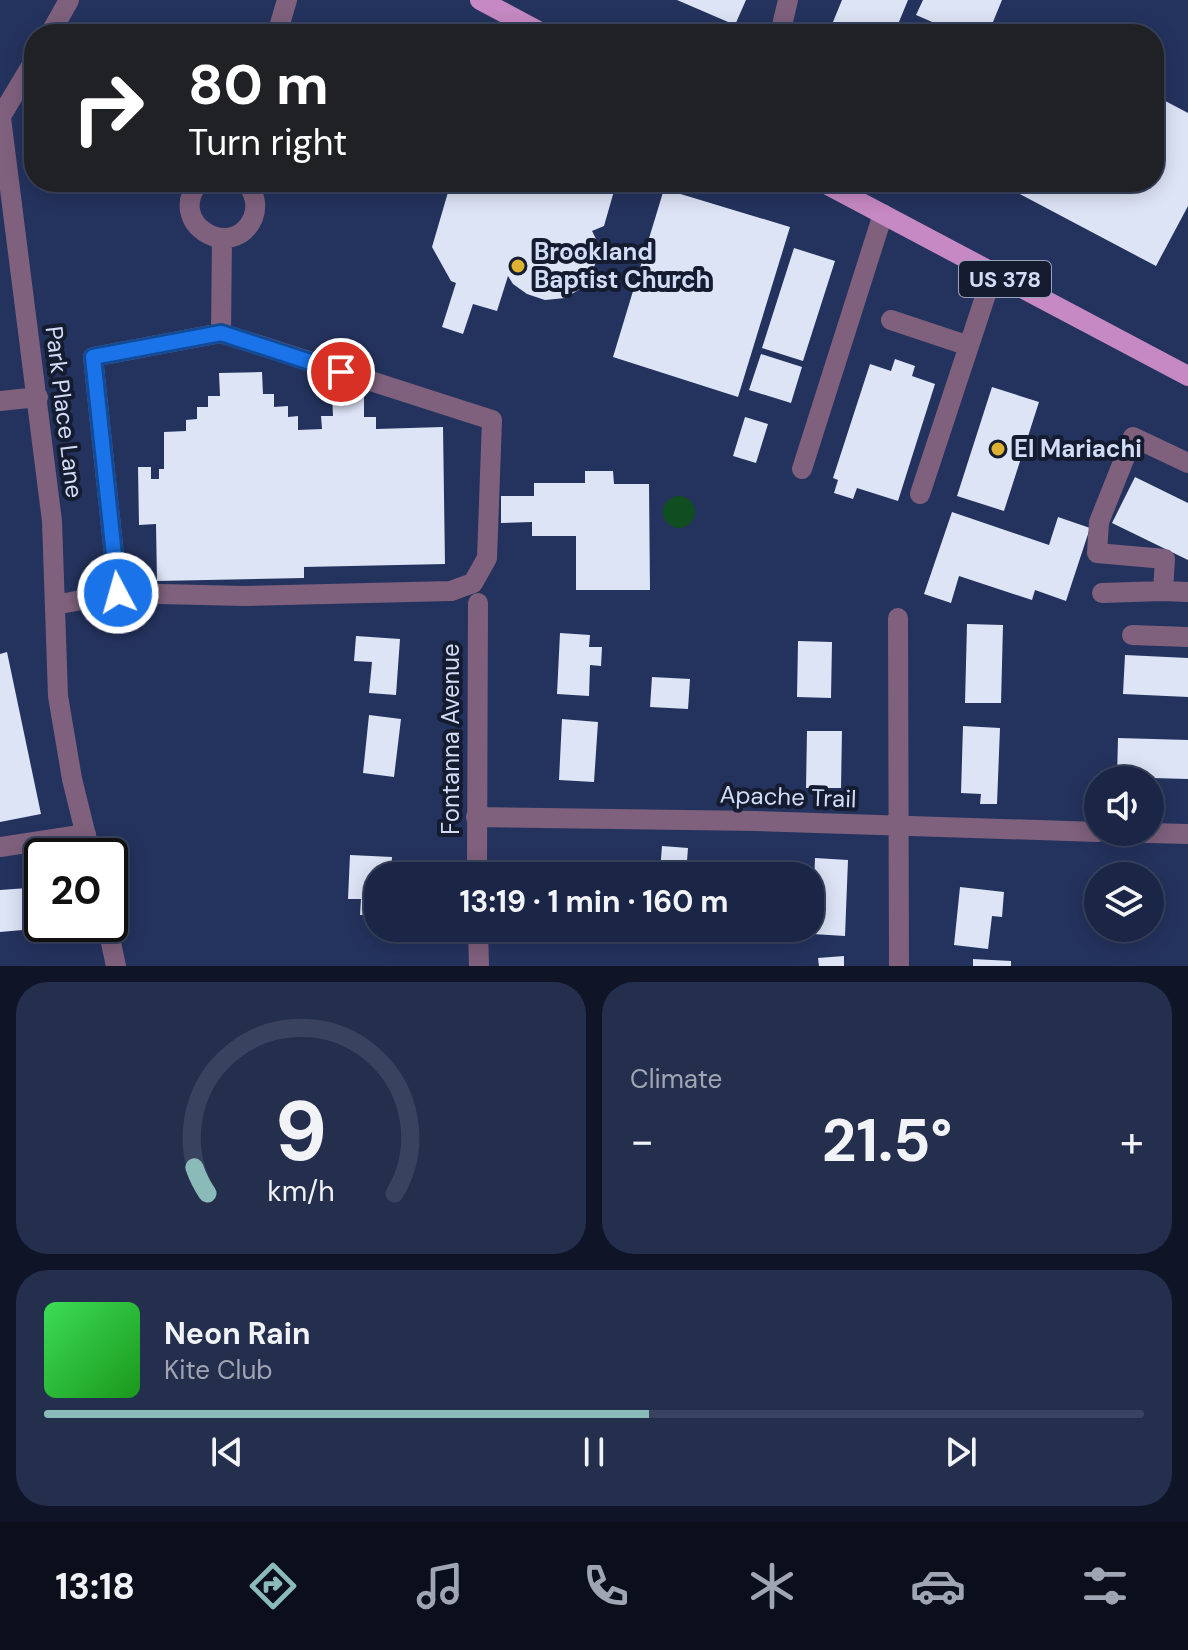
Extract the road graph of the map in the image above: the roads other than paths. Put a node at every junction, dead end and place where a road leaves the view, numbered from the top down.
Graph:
1 (69, 0) edge
2 (287, 0) edge
3 (480, 0) edge
4 (788, 0) edge
5 (56, 24) edge
6 (280, 24) edge
7 (525, 24) edge
8 (782, 24) edge
9 (24, 78) edge
10 (0, 118) edge
11 (193, 192) edge
12 (251, 192) edge
13 (841, 192) edge
14 (883, 214) junction
15 (222, 238) junction
16 (993, 273) junction
17 (891, 320) dead end
18 (221, 333) junction
19 (969, 346) junction
20 (1188, 376) edge
21 (38, 397) junction
22 (0, 401) edge
23 (1188, 463) edge
24 (802, 469) dead end
25 (920, 494) dead end
26 (1163, 591) junction
27 (1188, 592) edge
28 (118, 593) junction
29 (1102, 593) dead end
30 (478, 603) dead end
31 (55, 605) junction
32 (898, 618) dead end
33 (1132, 635) dead end
34 (1188, 637) edge
35 (476, 817) junction
36 (898, 827) junction
37 (1084, 832) edge
38 (1164, 833) edge
39 (86, 834) junction
40 (1188, 834) edge
41 (87, 838) edge
42 (0, 847) edge
43 (477, 862) edge
44 (111, 942) edge
45 (478, 942) edge
46 (116, 966) edge
47 (479, 966) edge
48 (899, 966) edge

1 - 5 street
2 - 6 street
3 - 7 main road
4 - 8 street
9 - 10 street
10 - 21 street, Park Place Lane
11 - 15 street
12 - 15 street
13 - 14 main road, US 378
14 - 16 main road, US 378
14 - 24 street
15 - 18 street
16 - 19 street
16 - 20 main road, US 378
17 - 19 street
18 - 28 street
18 - 28 street
19 - 25 street
21 - 22 street
21 - 31 street, Park Place Lane
23 - 26 street
26 - 27 street
26 - 29 street
28 - 31 street
30 - 35 street, Fontanna Avenue
31 - 39 street, Park Place Lane
32 - 36 street
33 - 34 street
35 - 36 street, Apache Trail
35 - 43 street, Fontanna Avenue
36 - 37 street, Apache Trail
36 - 48 street
38 - 40 street
39 - 41 street, Park Place Lane
39 - 42 street
44 - 46 street
45 - 47 street

